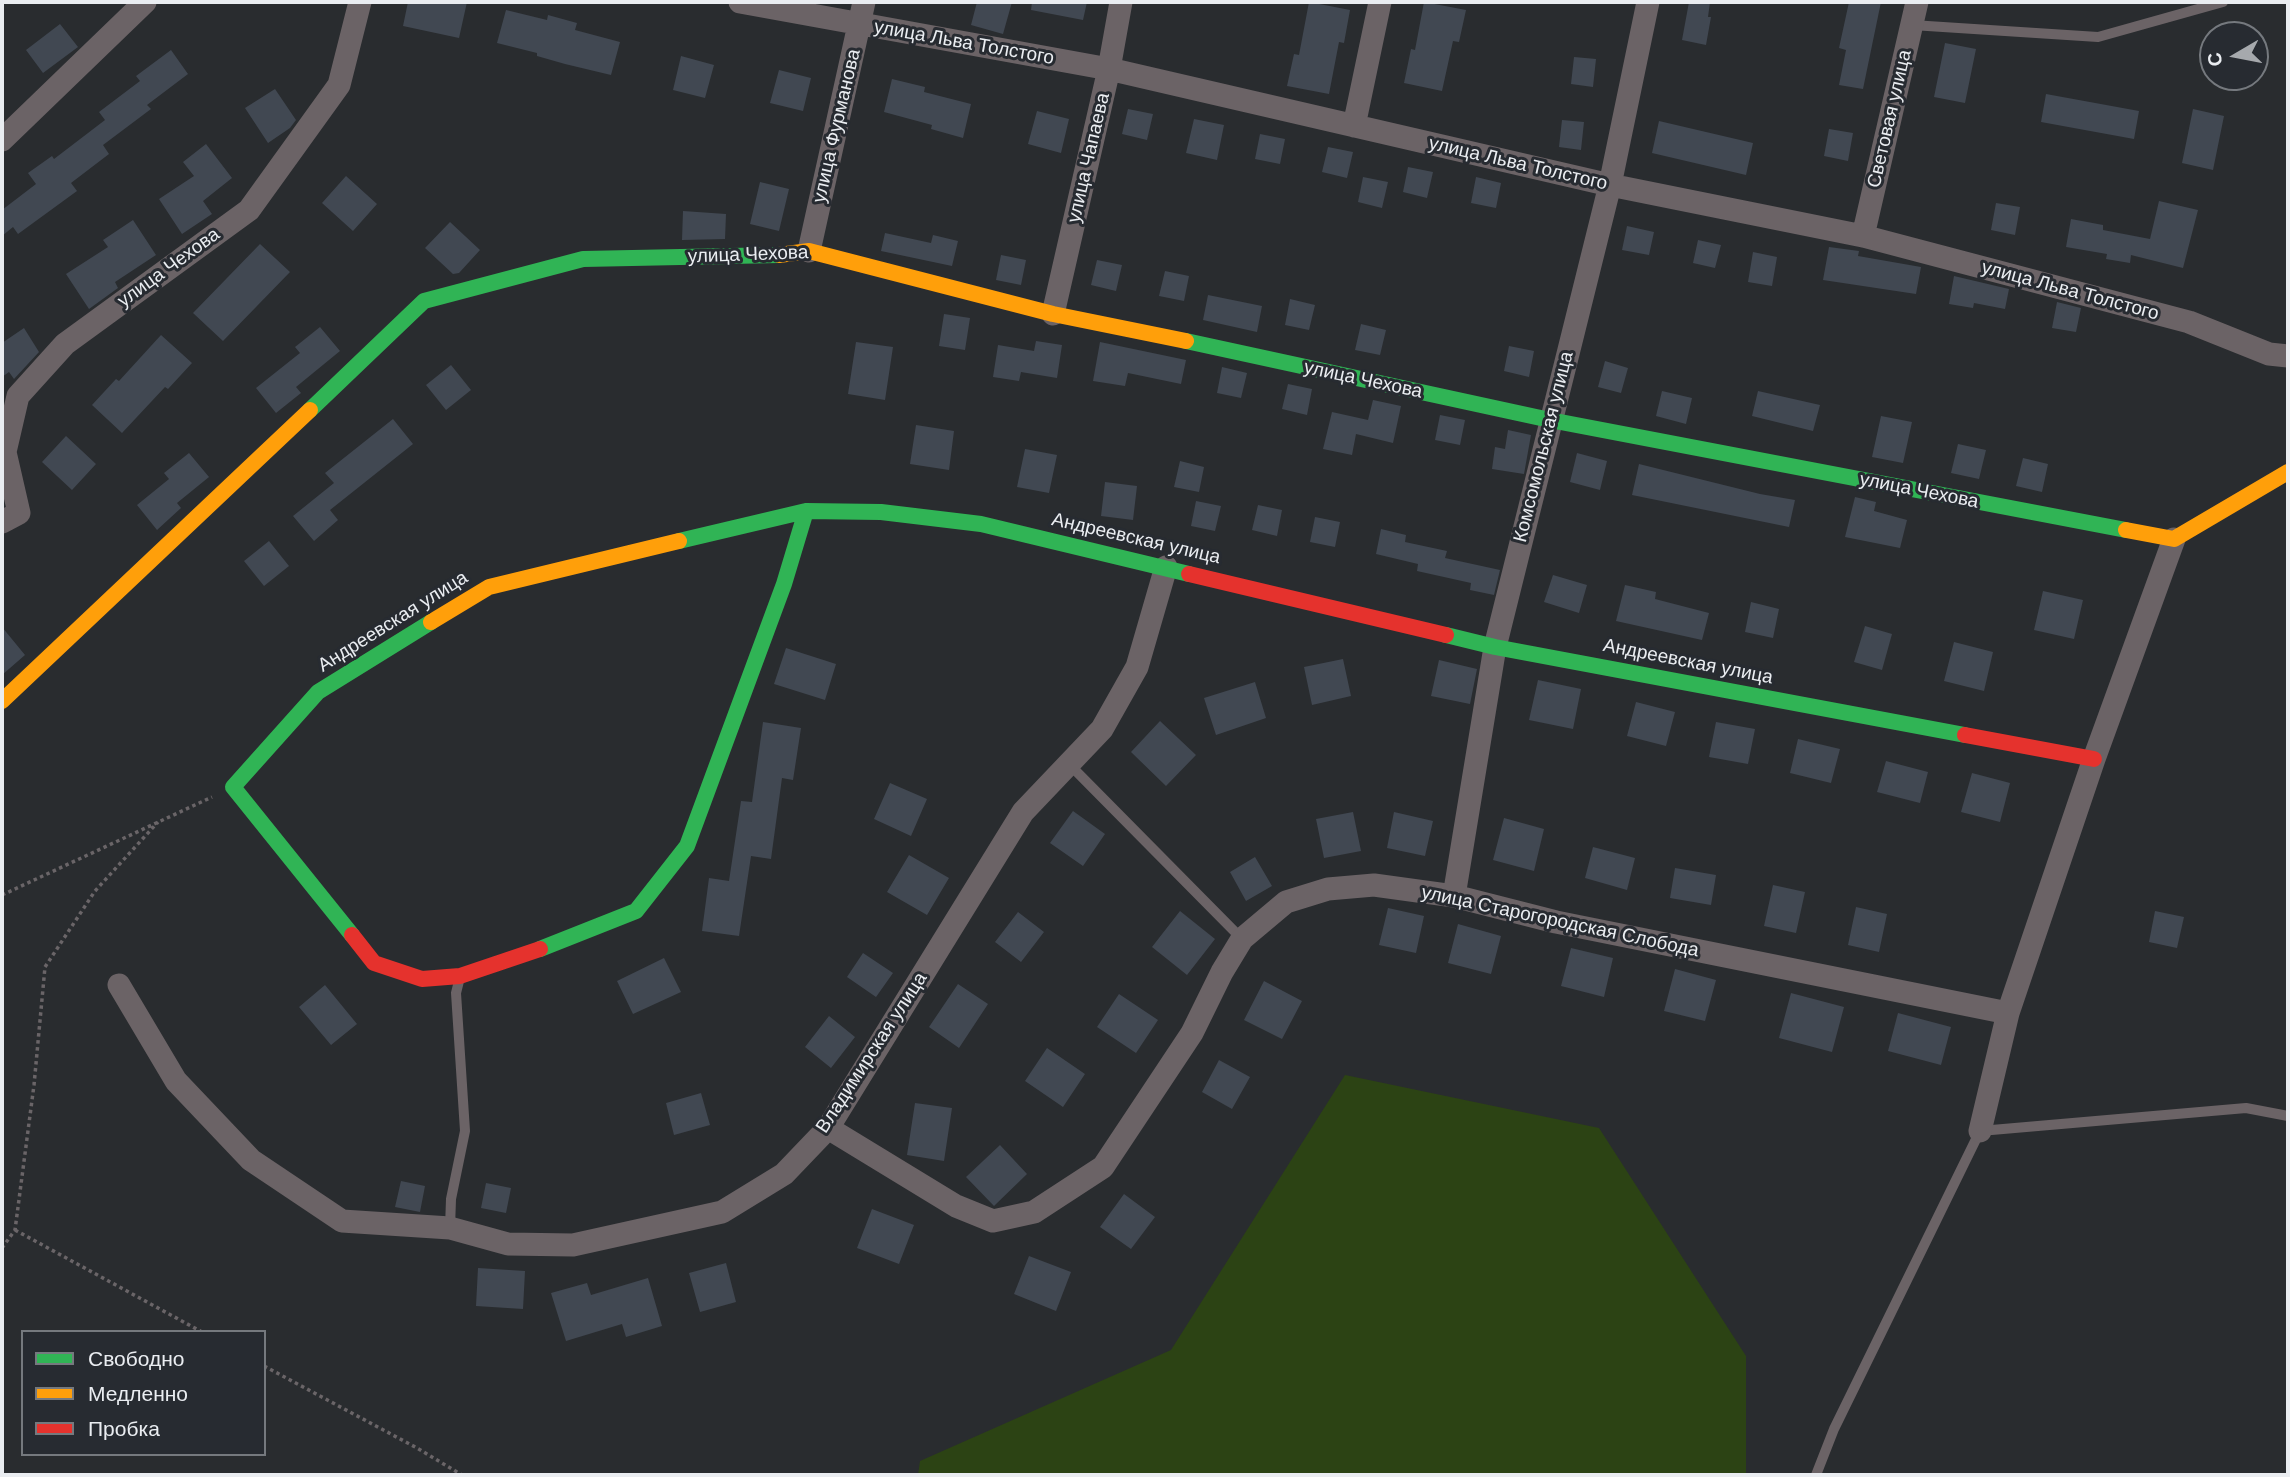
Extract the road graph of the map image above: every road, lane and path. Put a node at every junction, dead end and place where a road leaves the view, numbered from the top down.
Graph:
1 (145, 2) edge
2 (360, 2) edge
3 (740, 2) edge
4 (1121, 2) edge
5 (1380, 2) edge
6 (1648, 2) edge
7 (1917, 2) edge
8 (2223, 2) edge
9 (862, 13) edge
10 (1913, 25) junction
11 (1109, 69) junction
12 (1354, 126) junction
13 (2, 140) edge
14 (1610, 185) junction
15 (1863, 236) junction
16 (809, 251) junction
17 (1053, 314) junction
18 (2288, 356) edge
19 (1550, 420) junction
20 (2288, 471) edge
21 (806, 511) junction
22 (2, 522) edge
23 (2174, 539) junction
24 (1166, 567) junction
25 (1495, 647) junction
26 (2, 701) edge
27 (2094, 759) junction
28 (1068, 763) junction
29 (233, 787) junction
30 (158, 822) junction
31 (2, 895) edge
32 (1454, 895) junction
33 (1242, 939) junction
34 (460, 975) junction
35 (119, 985) dead end
36 (2008, 1013) junction
37 (2288, 1116) edge
38 (828, 1128) junction
39 (1980, 1131) junction
40 (450, 1228) junction
41 (15, 1230) junction
42 (2, 1248) edge
43 (198, 1330) edge
44 (266, 1367) edge
45 (462, 1475) edge
46 (1816, 1475) edge

1 - 13 street
2 - 22 street, улица Чехова
3 - 9 street, улица Льва Толстого
4 - 11 street, улица Чапаева
5 - 12 street
6 - 14 street, Комсомольская улица
7 - 10 street, Световая улица
8 - 10 lane
9 - 11 street, улица Льва Толстого
9 - 16 street, улица Фурманова
10 - 15 street, Световая улица
11 - 12 street, улица Льва Толстого
11 - 17 street, улица Чапаева
12 - 14 street, улица Льва Толстого
14 - 15 street, улица Льва Толстого
14 - 19 street, Комсомольская улица
15 - 18 street, улица Льва Толстого
16 - 17 street, улица Чехова
16 - 26 street, улица Чехова
17 - 19 street, улица Чехова
19 - 23 street, улица Чехова
19 - 25 street, Комсомольская улица
20 - 23 street
21 - 24 street, Андреевская улица
21 - 29 street, Андреевская улица
21 - 34 street
23 - 27 street
24 - 25 street, Андреевская улица
24 - 28 street, Владимирская улица
25 - 27 street, Андреевская улица
25 - 32 street, Комсомольская улица
27 - 36 street
28 - 33 lane
28 - 38 street, Владимирская улица
29 - 30 path
29 - 34 street
30 - 31 path
30 - 41 path
32 - 33 street, улица Старогородская Слобода
32 - 36 street, улица Старогородская Слобода
33 - 38 street, улица Старогородская Слобода
34 - 40 lane
35 - 40 street, Владимирская улица
36 - 39 street
37 - 39 lane
38 - 40 street, Владимирская улица
39 - 46 lane
41 - 42 path
41 - 43 path
44 - 45 path

